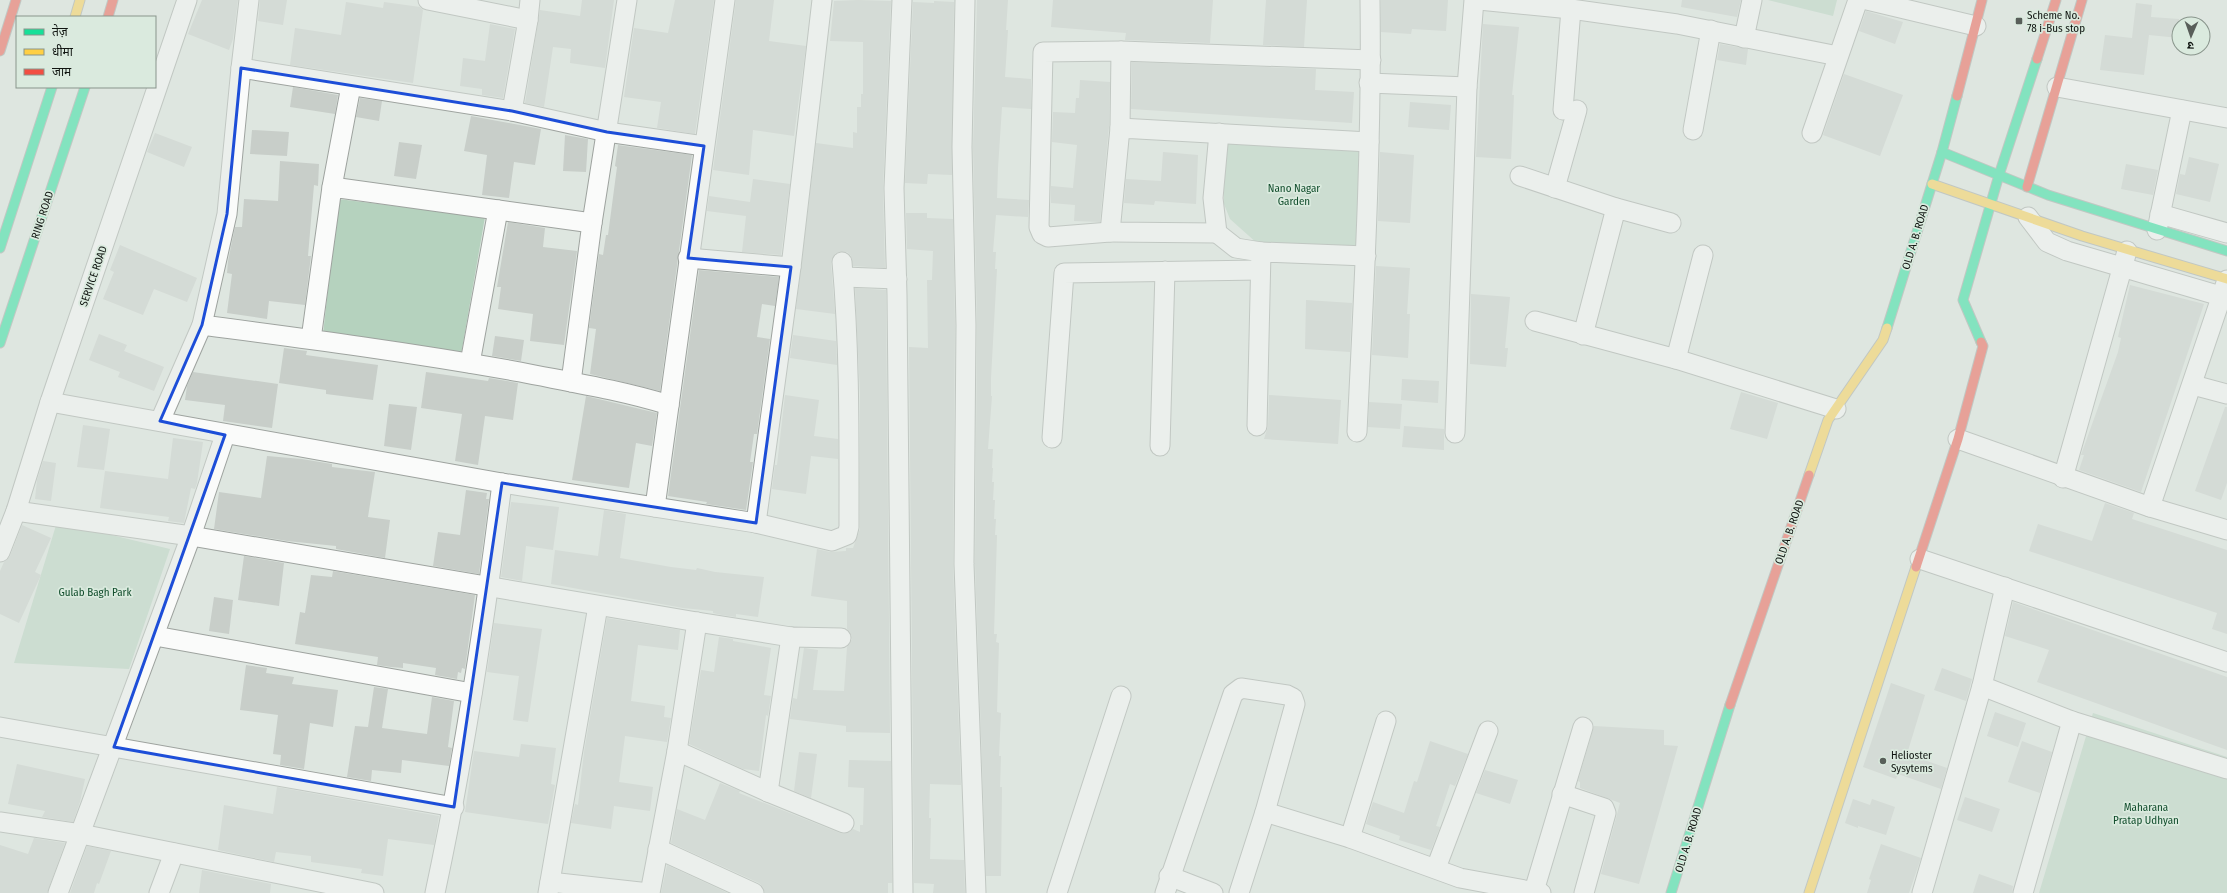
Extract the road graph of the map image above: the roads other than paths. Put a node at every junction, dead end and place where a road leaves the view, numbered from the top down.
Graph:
1 (16, 0) edge
2 (80, 0) edge
3 (113, 0) edge
4 (187, 0) edge
5 (249, 0) edge
6 (428, 0) edge
7 (530, 0) edge
8 (627, 0) edge
9 (725, 0) edge
10 (822, 0) edge
11 (902, 0) edge
12 (965, 0) edge
13 (1370, 0) edge
14 (1474, 0) edge
15 (1479, 0) edge
16 (1752, 0) edge
17 (1858, 0) edge
18 (1867, 0) edge
19 (1982, 0) edge
20 (2056, 0) edge
21 (2082, 0) edge
22 (1566, 6) edge
23 (75, 16) edge
24 (108, 16) edge
25 (528, 20) junction
26 (1976, 26) junction
27 (1711, 30) junction
28 (1744, 38) junction
29 (0, 51) edge
30 (1121, 51) junction
31 (1838, 56) junction
32 (1371, 60) junction
33 (241, 68) junction
34 (1369, 83) junction
35 (351, 86) junction
36 (1467, 87) junction
37 (2057, 87) junction
38 (52, 88) edge
39 (85, 88) edge
40 (2182, 110) junction
41 (512, 111) junction
42 (2227, 118) edge
43 (1120, 128) junction
44 (1693, 130) dead end
45 (607, 132) junction
46 (1219, 133) junction
47 (1812, 133) dead end
48 (1369, 142) junction
49 (704, 146) junction
50 (1942, 152) junction
51 (1999, 175) junction
52 (1520, 176) dead end
53 (1932, 184) junction
54 (332, 187) junction
55 (2028, 187) junction
56 (1555, 188) junction
57 (1990, 204) junction
58 (1616, 208) junction
59 (498, 210) junction
60 (2028, 217) joint
61 (2158, 222) junction
62 (592, 223) junction
63 (1671, 223) dead end
64 (1110, 232) junction
65 (1217, 233) junction
66 (2227, 233) edge
67 (0, 248) edge
68 (2227, 251) edge
69 (1703, 255) dead end
70 (1366, 256) junction
71 (688, 258) junction
72 (2125, 259) junction
73 (1261, 261) junction
74 (791, 267) junction
75 (1165, 271) junction
76 (897, 279) junction
77 (2226, 288) edge
78 (1535, 322) dead end
79 (202, 325) junction
80 (1583, 335) junction
81 (311, 339) junction
82 (0, 343) edge
83 (1676, 360) junction
84 (470, 363) junction
85 (571, 382) junction
86 (2192, 385) junction
87 (2227, 394) edge
88 (50, 402) junction
89 (669, 405) junction
90 (1836, 409) junction
91 (160, 421) junction
92 (1257, 426) dead end
93 (1357, 432) dead end
94 (1454, 433) dead end
95 (225, 435) junction
96 (1052, 438) dead end
97 (1958, 439) junction
98 (1160, 446) dead end
99 (2063, 478) junction
100 (502, 483) junction
101 (655, 507) junction
102 (2150, 507) junction
103 (16, 511) junction
104 (756, 523) junction
105 (2227, 530) edge
106 (191, 536) junction
107 (0, 552) edge
108 (1920, 559) junction
109 (2005, 587) junction
110 (489, 588) junction
111 (598, 606) junction
112 (696, 622) junction
113 (155, 636) junction
114 (791, 637) junction
115 (841, 638) dead end
116 (2227, 662) edge
117 (1982, 686) junction
118 (472, 693) junction
119 (1122, 696) dead end
120 (1386, 721) dead end
121 (2072, 721) junction
122 (0, 727) edge
123 (1583, 727) dead end
124 (1488, 731) dead end
125 (114, 747) junction
126 (677, 751) junction
127 (2227, 769) edge
128 (768, 792) junction
129 (1562, 794) junction
130 (454, 808) junction
131 (1265, 812) junction
132 (0, 822) edge
133 (844, 822) dead end
134 (81, 834) junction
135 (1350, 838) junction
136 (658, 849) junction
137 (174, 853) junction
138 (1436, 868) junction
139 (1167, 885) edge
140 (1458, 886) edge
141 (549, 887) edge
142 (326, 888) edge
143 (1537, 892) edge
144 (58, 893) edge
145 (159, 893) edge
146 (374, 893) edge
147 (435, 893) edge
148 (649, 893) edge
149 (754, 893) edge
150 (903, 893) edge
151 (976, 893) edge
152 (1057, 893) edge
153 (1213, 893) edge
154 (1239, 893) edge
155 (1584, 893) edge
156 (1671, 893) edge
157 (1809, 893) edge
158 (1922, 893) edge
159 (2023, 893) edge

1 - 29 main road
2 - 23 main road
3 - 24 main road
4 - 88 street, SERVICE ROAD
5 - 33 street
6 - 25 street
7 - 25 street
8 - 45 street
9 - 49 street
10 - 74 street
11 - 76 street
12 - 151 street
13 - 32 street
14 - 36 street
15 - 22 street
16 - 28 street
17 - 31 street
18 - 26 street
19 - 26 main road
20 - 51 main road
21 - 37 main road
22 - 27 street
22 - 56 street
25 - 41 street
26 - 50 main road
27 - 28 street
27 - 44 street
28 - 31 street
30 - 32 street
30 - 43 street
30 - 64 street
31 - 47 street
32 - 34 street
33 - 35 street
33 - 79 street
34 - 36 street
34 - 48 street
35 - 41 street
35 - 54 street
36 - 94 street
37 - 40 street
37 - 55 main road
38 - 67 main road
39 - 82 main road, RING ROAD
40 - 42 street
40 - 61 street
41 - 45 street
43 - 46 street
43 - 64 street
45 - 49 street
45 - 62 street
46 - 48 street
46 - 65 street
48 - 70 street
49 - 71 street
50 - 51 main road
50 - 53 main road, OLD A. B. ROAD
51 - 55 main road
51 - 57 main road
52 - 56 street
53 - 57 main road
53 - 90 main road, OLD A. B. ROAD
54 - 59 street
54 - 81 street
55 - 61 main road
56 - 58 street
57 - 60 main road
57 - 97 main road
58 - 63 street
58 - 80 street
59 - 62 street
59 - 84 street
60 - 72 street
61 - 66 street
61 - 68 main road
62 - 85 street
64 - 65 street
65 - 73 street
69 - 83 street
70 - 73 street
70 - 93 street
71 - 74 street
71 - 89 street
72 - 77 street
72 - 99 street
73 - 75 street
73 - 92 street
74 - 104 street
75 - 96 street
75 - 98 street
76 - 104 street
76 - 150 street
77 - 86 street
78 - 80 street
79 - 81 street
79 - 91 street
80 - 83 street
81 - 84 street
83 - 90 street
84 - 85 street
85 - 89 street
86 - 87 street
86 - 102 street
88 - 91 street
88 - 103 street, SERVICE ROAD
89 - 101 street
90 - 156 main road, OLD A. B. ROAD
91 - 95 street
95 - 100 street
95 - 106 street
97 - 99 street
97 - 108 main road
99 - 102 street
100 - 101 street
100 - 110 street
101 - 104 street
102 - 105 street
103 - 106 street
103 - 107 street, SERVICE ROAD
106 - 110 street
106 - 113 street
108 - 109 street
108 - 157 main road
109 - 116 street
109 - 117 street
110 - 111 street
110 - 118 street
111 - 112 street
111 - 141 street
112 - 114 street
112 - 126 street
113 - 118 street
113 - 125 street
114 - 115 street
114 - 128 street
117 - 121 street
117 - 158 street
118 - 130 street
119 - 152 street
120 - 135 street
121 - 127 street
121 - 159 street
122 - 125 street
123 - 129 street
124 - 138 street
125 - 130 street
125 - 134 street
126 - 128 street
126 - 136 street
128 - 133 street
129 - 143 street
129 - 155 street
130 - 147 street
131 - 135 street
131 - 139 street
131 - 154 street
132 - 134 street
134 - 137 street
134 - 144 street
135 - 138 street
136 - 148 street
136 - 149 street
137 - 142 street
137 - 145 street
138 - 140 street
139 - 153 street
140 - 143 street
141 - 148 street
142 - 146 street

